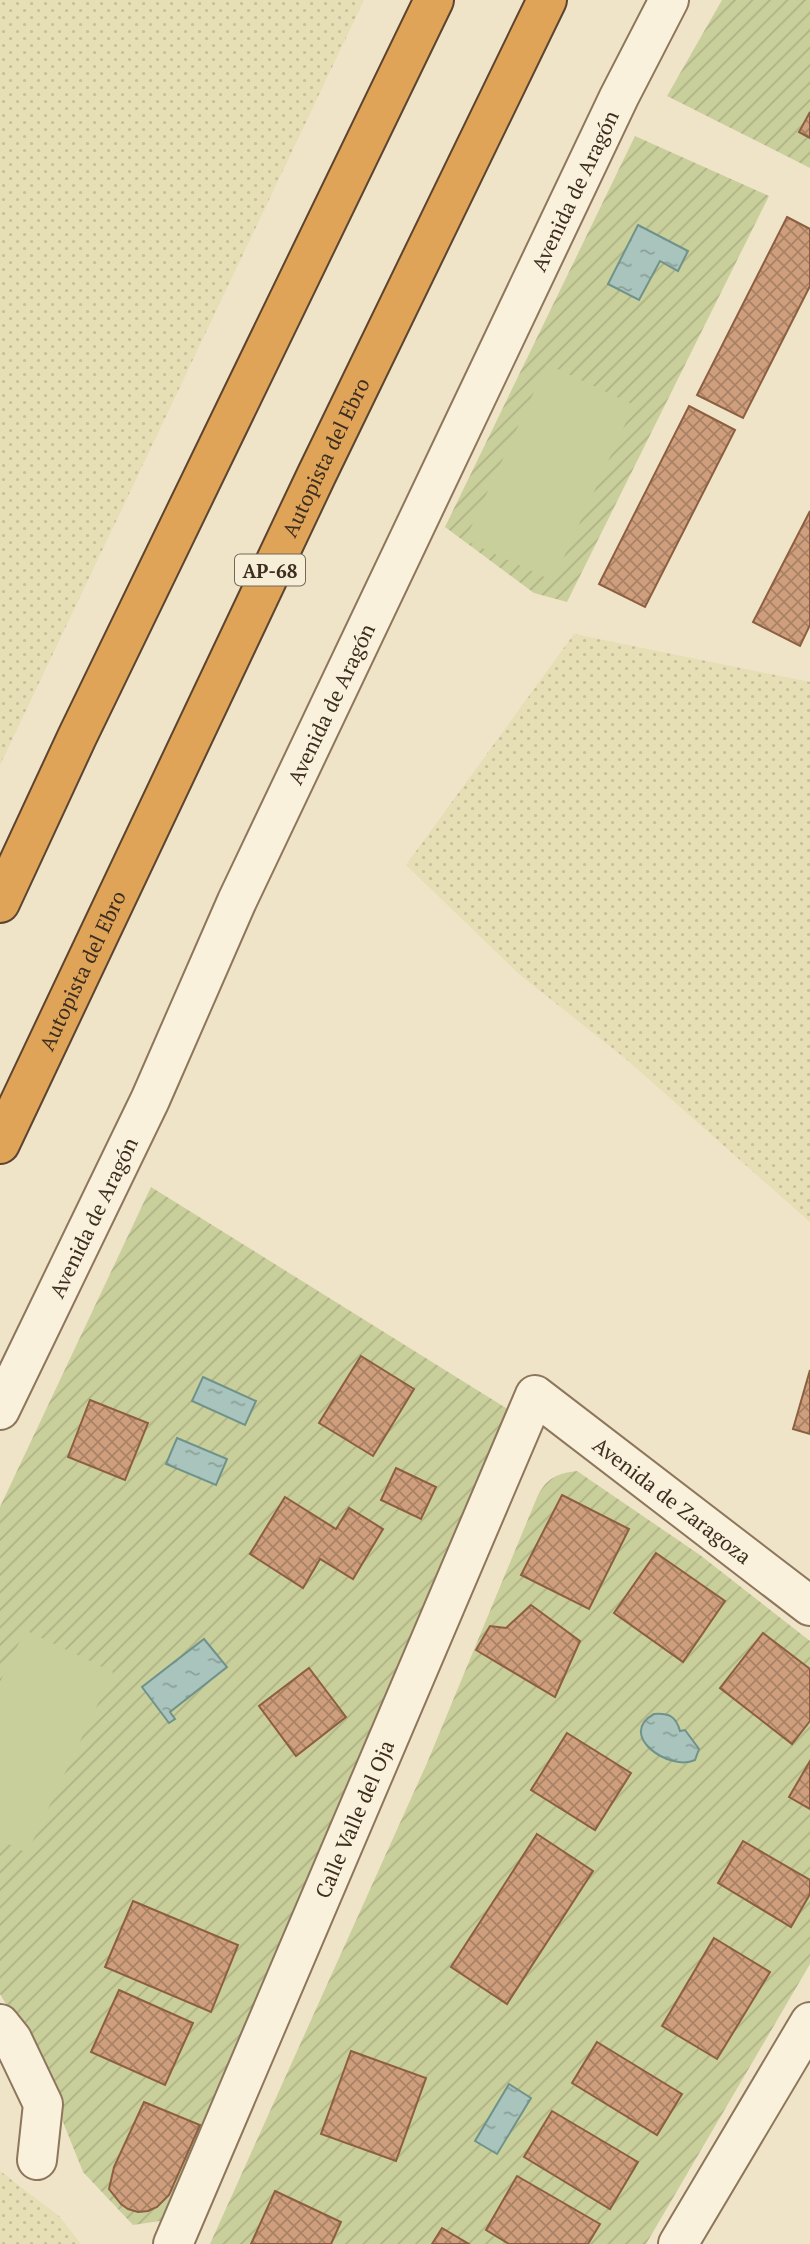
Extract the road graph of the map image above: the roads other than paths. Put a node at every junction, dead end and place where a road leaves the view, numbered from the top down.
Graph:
1 (434, 0) edge
2 (547, 0) edge
3 (669, 0) edge
4 (0, 903) edge
5 (0, 1143) edge
6 (535, 1395) joint
7 (0, 1410) edge
8 (810, 1606) edge
9 (810, 2022) edge
10 (0, 2024) edge
11 (37, 2161) dead end
12 (173, 2244) edge
13 (678, 2244) edge

1 - 4 highway
2 - 5 highway, Autopista del Ebro / AP-68
3 - 7 street, Avenida de Aragón
6 - 8 street, Avenida de Zaragoza
6 - 12 street, Calle Valle del Oja
9 - 13 street
10 - 11 street

